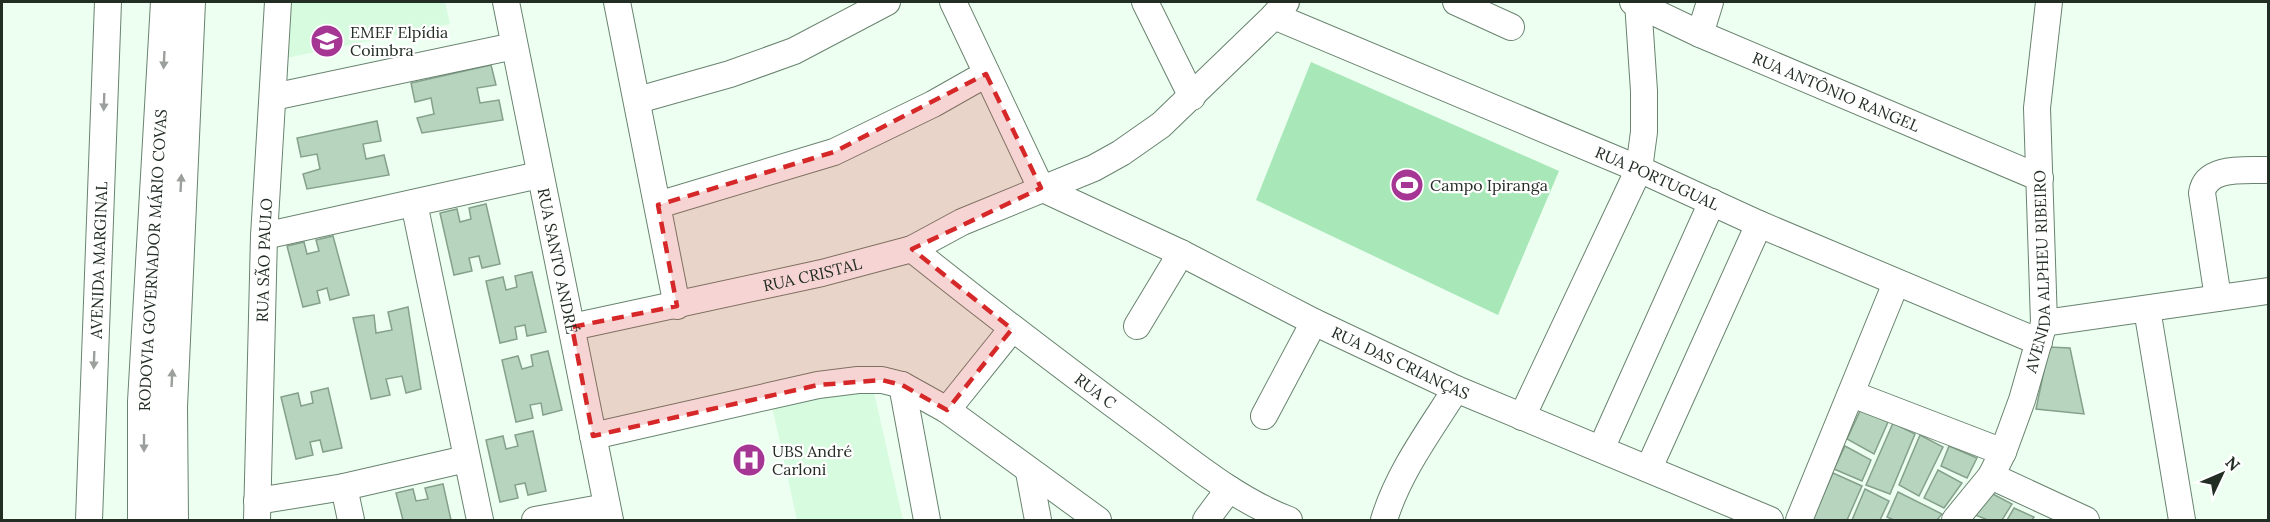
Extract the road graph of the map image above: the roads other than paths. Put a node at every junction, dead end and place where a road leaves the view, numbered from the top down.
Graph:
1 (108, 2) edge
2 (167, 2) edge
3 (189, 2) edge
4 (278, 2) edge
5 (506, 2) edge
6 (617, 2) edge
7 (887, 2) edge
8 (953, 2) edge
9 (1145, 2) edge
10 (1455, 2) edge
11 (1636, 2) edge
12 (1710, 2) edge
13 (2049, 2) edge
14 (1280, 9) edge
15 (1511, 27) dead end
16 (1701, 34) junction
17 (514, 46) junction
18 (986, 74) junction
19 (273, 97) junction
20 (1192, 97) junction
21 (638, 100) junction
22 (1639, 169) junction
23 (2268, 170) edge
24 (539, 175) junction
25 (2040, 178) junction
26 (1041, 188) junction
27 (1712, 202) junction
28 (414, 203) junction
29 (658, 205) junction
30 (1759, 224) junction
31 (264, 236) junction
32 (912, 249) junction
33 (1181, 253) junction
34 (1896, 283) junction
35 (2268, 291) edge
36 (2218, 298) junction
37 (677, 306) junction
38 (2147, 309) junction
39 (1314, 322) junction
40 (1137, 326) dead end
41 (572, 327) junction
42 (1012, 329) junction
43 (2042, 332) junction
44 (902, 384) junction
45 (1456, 388) junction
46 (1852, 394) junction
47 (947, 410) junction
48 (1264, 416) dead end
49 (1522, 417) junction
50 (593, 436) junction
51 (1600, 449) junction
52 (2003, 452) junction
53 (466, 459) junction
54 (1649, 468) junction
55 (1029, 472) junction
56 (1990, 476) junction
57 (344, 486) junction
58 (1229, 489) junction
59 (257, 511) edge
60 (608, 514) edge
61 (89, 520) edge
62 (144, 520) edge
63 (172, 520) edge
64 (351, 520) edge
65 (480, 520) edge
66 (535, 520) edge
67 (927, 520) edge
68 (1038, 520) edge
69 (1098, 520) edge
70 (1206, 520) edge
71 (1289, 520) edge
72 (1384, 520) edge
73 (1770, 520) edge
74 (1799, 520) edge
75 (1955, 520) edge
76 (2086, 520) edge
77 (2182, 520) edge

1 -> 61 street, AVENIDA MARGINAL
2 -> 62 main road, RODOVIA GOVERNADOR MÁRIO COVAS
63 -> 3 main road, RODOVIA GOVERNADOR MÁRIO COVAS
4 - 19 street, RUA SÃO PAULO
5 - 17 street, RUA SANTO ANDRÉ
6 - 21 street
7 - 21 street
8 - 18 street
9 - 20 street
10 - 15 street
11 - 16 street, RUA ANTÔNIO RANGEL
11 - 22 street
12 - 16 street
13 - 25 street, AVENIDA ALPHEU RIBEIRO
14 - 20 street, RUA CRISTAL
14 - 22 street, RUA PORTUGUAL
16 - 25 street, RUA ANTÔNIO RANGEL
17 - 19 street
17 - 24 street, RUA SANTO ANDRÉ
18 - 26 street
18 - 29 street
19 - 31 street, RUA SÃO PAULO
20 - 26 street, RUA CRISTAL
21 - 29 street
22 - 27 street, RUA PORTUGUAL
22 - 49 street
23 - 36 street
24 - 28 street
24 - 41 street, RUA SANTO ANDRÉ
25 - 43 street, AVENIDA ALPHEU RIBEIRO
26 - 32 street, RUA CRISTAL
26 - 33 street, RUA DAS CRIANÇAS
27 - 30 street, RUA PORTUGUAL
27 - 51 street
28 - 31 street
28 - 53 street
29 - 37 street
30 - 34 street, RUA PORTUGUAL
30 - 54 street
31 - 59 street, RUA SÃO PAULO
32 - 37 street, RUA CRISTAL
32 - 42 street, RUA C
33 - 39 street, RUA DAS CRIANÇAS
33 - 40 street
34 - 43 street, RUA PORTUGUAL
34 - 46 street
35 - 36 street
36 - 38 street
37 - 41 street, RUA CRISTAL
38 - 43 street
38 - 77 street
39 - 45 street, RUA DAS CRIANÇAS
39 - 48 street
41 - 50 street, RUA SANTO ANDRÉ
42 - 47 street
42 - 58 street, RUA C
43 - 52 street, AVENIDA ALPHEU RIBEIRO
44 - 47 street
44 - 50 street
44 - 67 street
45 - 49 street, RUA DAS CRIANÇAS
45 - 72 street
46 - 52 street
46 - 74 street
47 - 55 street
49 - 51 street, RUA DAS CRIANÇAS
50 - 60 street, RUA SANTO ANDRÉ
51 - 54 street, RUA DAS CRIANÇAS
52 - 56 street, AVENIDA ALPHEU RIBEIRO
53 - 57 street
53 - 65 street
54 - 73 street, RUA DAS CRIANÇAS
55 - 68 street
55 - 69 street
56 - 75 street, AVENIDA ALPHEU RIBEIRO
56 - 76 street
57 - 59 street
57 - 64 street
58 - 70 street
58 - 71 street, RUA C
60 - 66 street

